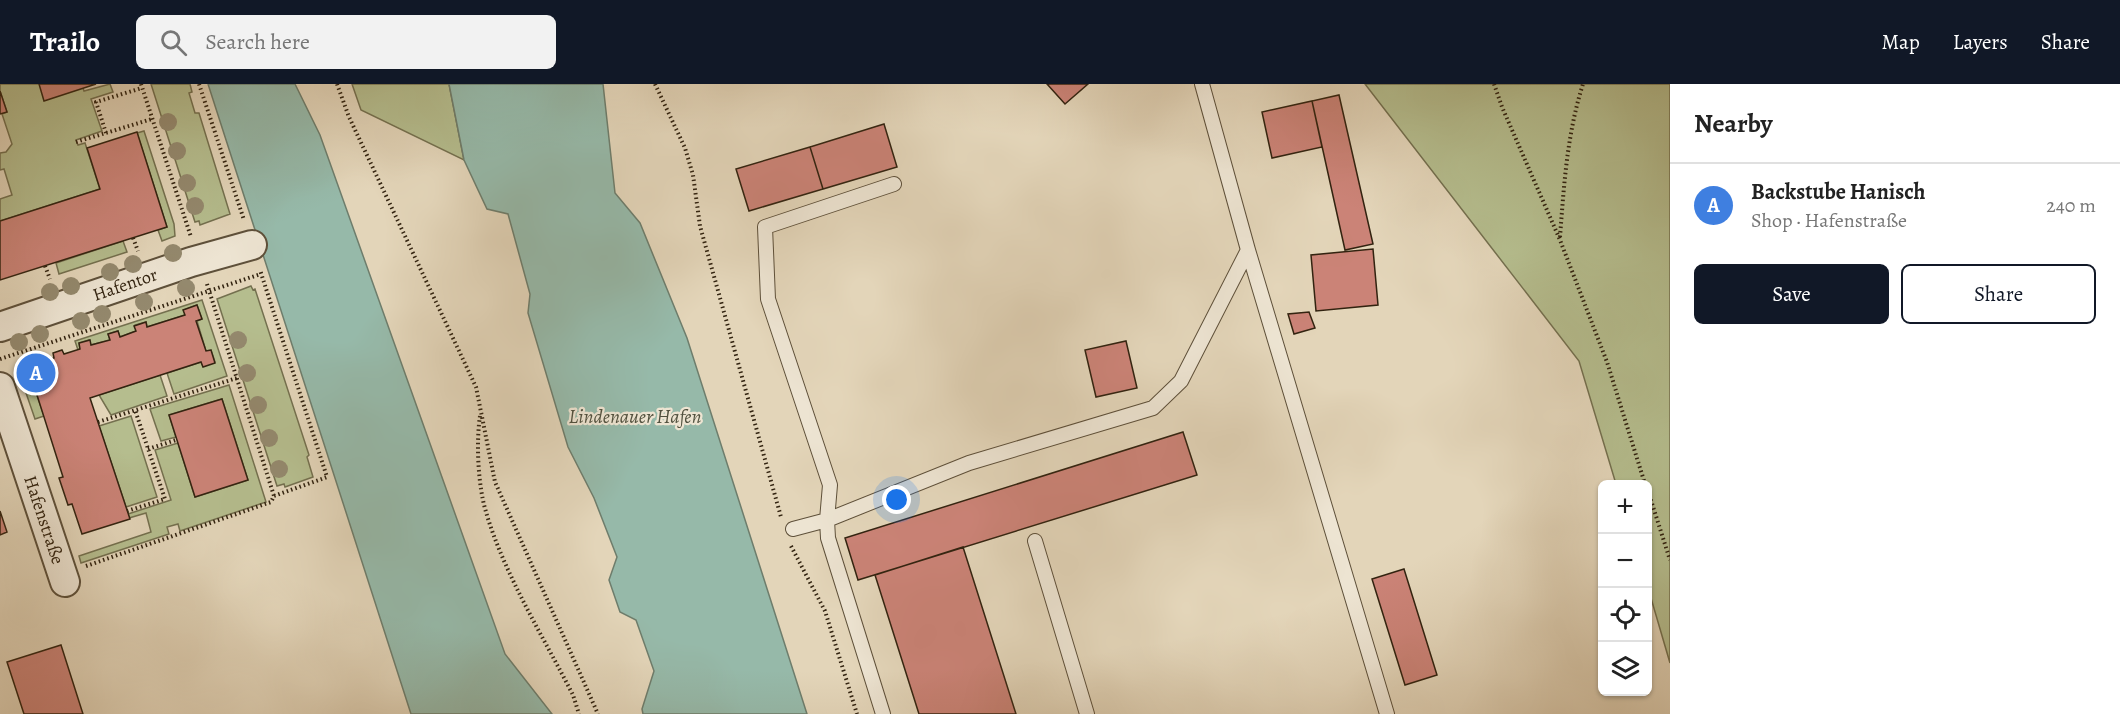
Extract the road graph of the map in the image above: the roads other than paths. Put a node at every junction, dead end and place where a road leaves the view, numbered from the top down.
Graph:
1 (1202, 84) edge
2 (894, 184) dead end
3 (252, 245) road end
4 (1248, 250) junction
5 (0, 327) edge
6 (0, 387) edge
7 (827, 520) junction
8 (788, 530) road end
9 (1035, 542) dead end
10 (71, 576) road end
11 (883, 714) edge
12 (1087, 714) edge
13 (1387, 714) edge

1 - 4 lane
2 - 7 lane
3 - 5 street, Hafentor
4 - 7 lane
4 - 13 lane
6 - 10 street, Hafenstraße
7 - 8 lane
7 - 11 lane
9 - 12 lane

